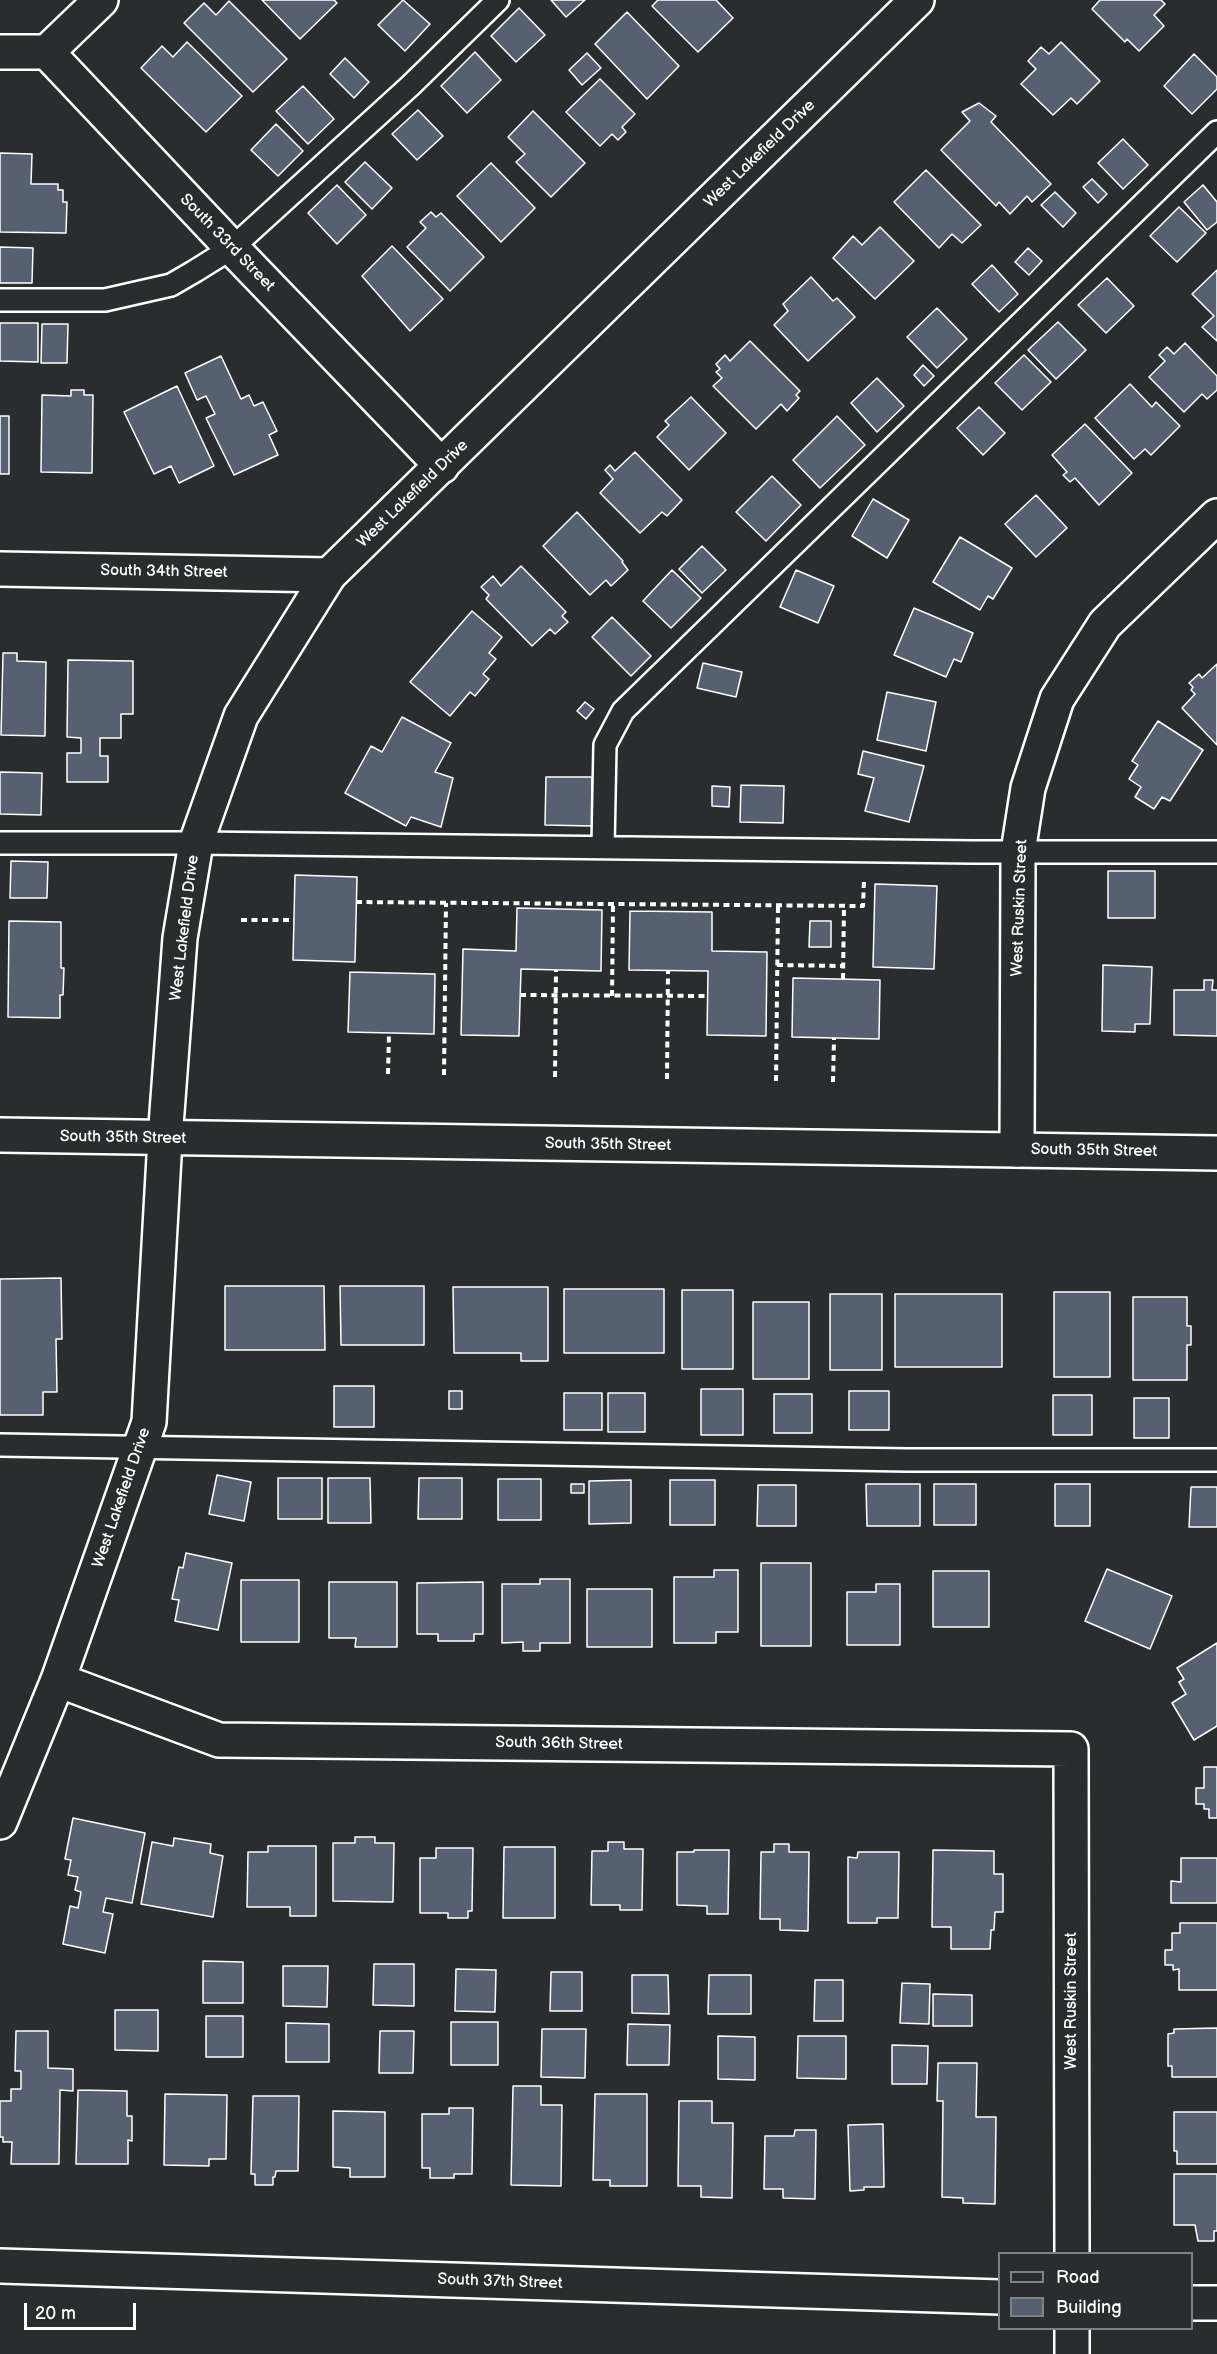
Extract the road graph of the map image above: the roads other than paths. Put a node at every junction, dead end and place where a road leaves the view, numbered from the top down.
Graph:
1 (101, 0) edge
2 (498, 0) edge
3 (917, 0) edge
4 (0, 52) edge
5 (47, 52) junction
6 (1217, 132) edge
7 (232, 248) junction
8 (0, 300) edge
9 (442, 466) junction
10 (1217, 516) edge
11 (0, 569) edge
12 (329, 575) junction
13 (0, 843) edge
14 (196, 843) junction
15 (603, 847) junction
16 (1018, 852) junction
17 (1217, 852) edge
18 (0, 1135) edge
19 (165, 1138) junction
20 (1017, 1150) junction
21 (1217, 1153) edge
22 (0, 1445) edge
23 (141, 1448) junction
24 (1217, 1460) edge
25 (58, 1680) junction
26 (1071, 1749) joint
27 (0, 1822) edge
28 (1072, 2252) edge
29 (0, 2266) edge
30 (998, 2297) edge
31 (1193, 2303) edge
32 (1217, 2303) edge
33 (1072, 2330) edge
34 (1072, 2354) edge

1 - 5 street
2 - 7 lane
3 - 9 street, West Lakefield Drive
4 - 5 street
5 - 7 street, South 33rd Street
6 - 15 lane
7 - 8 lane
7 - 9 street, South 33rd Street
9 - 12 street, West Lakefield Drive
10 - 16 street, West Ruskin Street
11 - 12 street, South 34th Street
12 - 14 street, West Lakefield Drive
13 - 14 lane
14 - 15 lane
14 - 19 street, West Lakefield Drive
15 - 16 lane
16 - 17 lane
16 - 20 street, West Ruskin Street
18 - 19 street, South 35th Street
19 - 20 street, South 35th Street
19 - 23 street, West Lakefield Drive
20 - 21 street, South 35th Street
22 - 23 lane
23 - 24 lane
23 - 25 street, West Lakefield Drive
25 - 26 street, South 36th Street
25 - 27 street, West Lakefield Drive
26 - 28 street, West Ruskin Street
29 - 30 street, South 37th Street
31 - 32 street
33 - 34 street

